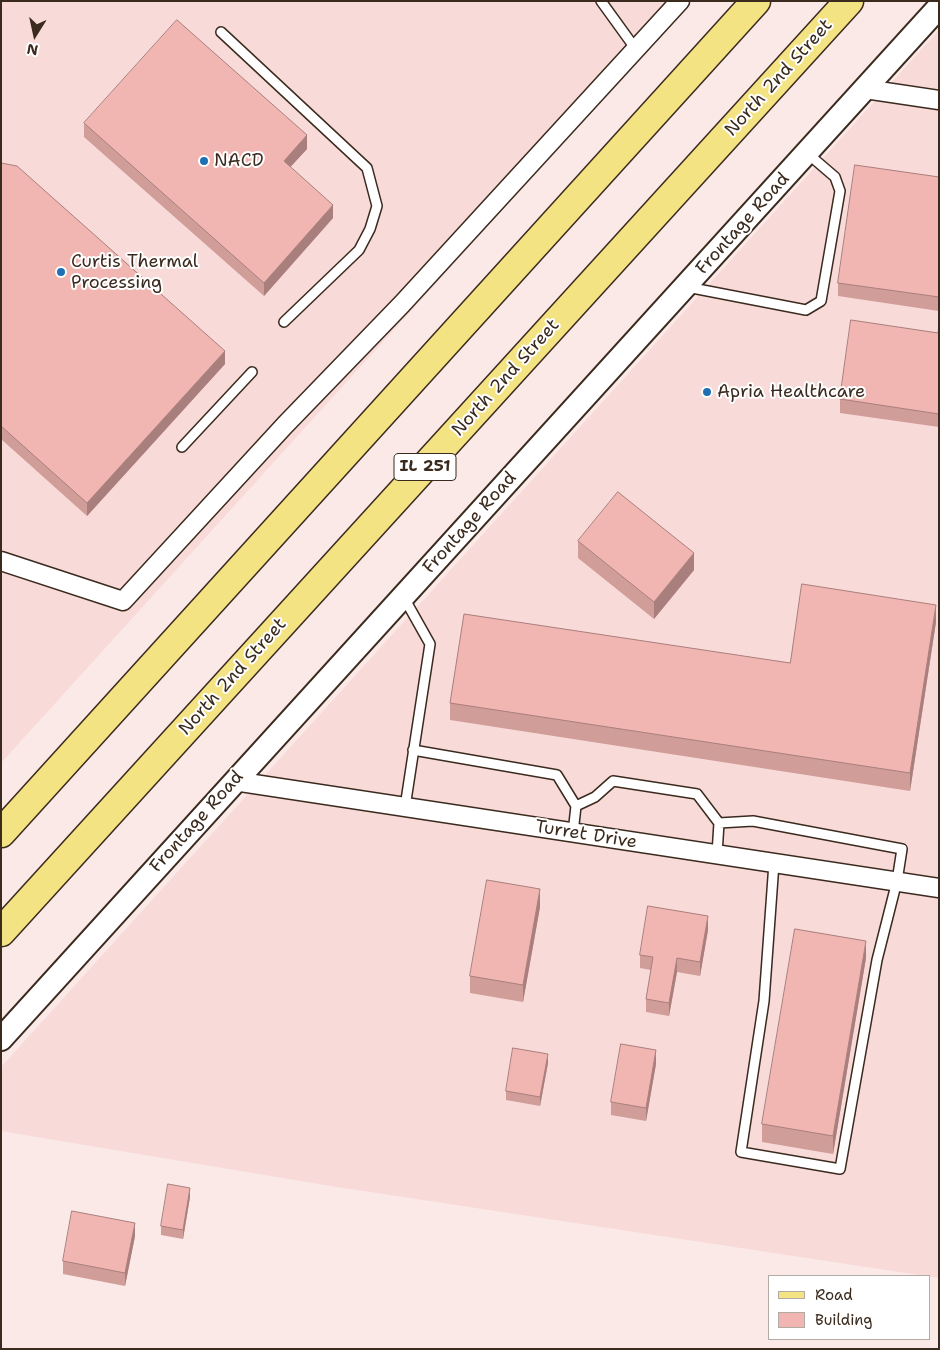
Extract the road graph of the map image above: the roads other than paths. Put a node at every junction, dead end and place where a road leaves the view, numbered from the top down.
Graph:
1 (601, 1) edge
2 (680, 1) edge
3 (756, 1) edge
4 (849, 1) edge
5 (939, 7) edge
6 (221, 32) dead end
7 (636, 48) junction
8 (865, 89) junction
9 (939, 100) edge
10 (807, 153) junction
11 (685, 287) junction
12 (284, 322) dead end
13 (252, 372) dead end
14 (182, 447) dead end
15 (1, 561) edge
16 (403, 596) junction
17 (413, 750) junction
18 (234, 781) junction
19 (576, 806) junction
20 (405, 807) junction
21 (718, 823) junction
22 (1, 833) edge
23 (573, 833) junction
24 (717, 854) junction
25 (774, 863) junction
26 (897, 881) junction
27 (939, 888) edge
28 (1, 932) edge
29 (1, 1039) edge

1 - 7 lane
2 - 7 street
3 - 22 main road
4 - 28 main road, North 2nd Street / IL 251
5 - 8 street, Frontage Road
6 - 12 lane
7 - 15 street
8 - 9 street
8 - 10 street, Frontage Road
10 - 11 street, Frontage Road
10 - 11 lane
11 - 16 street, Frontage Road
13 - 14 lane
16 - 17 lane
16 - 18 street, Frontage Road
17 - 19 lane
17 - 20 lane
18 - 20 street, Turret Drive
18 - 29 street, Frontage Road
19 - 21 lane
19 - 23 lane
20 - 23 street, Turret Drive
21 - 24 lane
21 - 26 lane
23 - 24 street, Turret Drive
24 - 25 street, Turret Drive
25 - 26 street, Turret Drive
25 - 26 lane
26 - 27 street, Turret Drive

